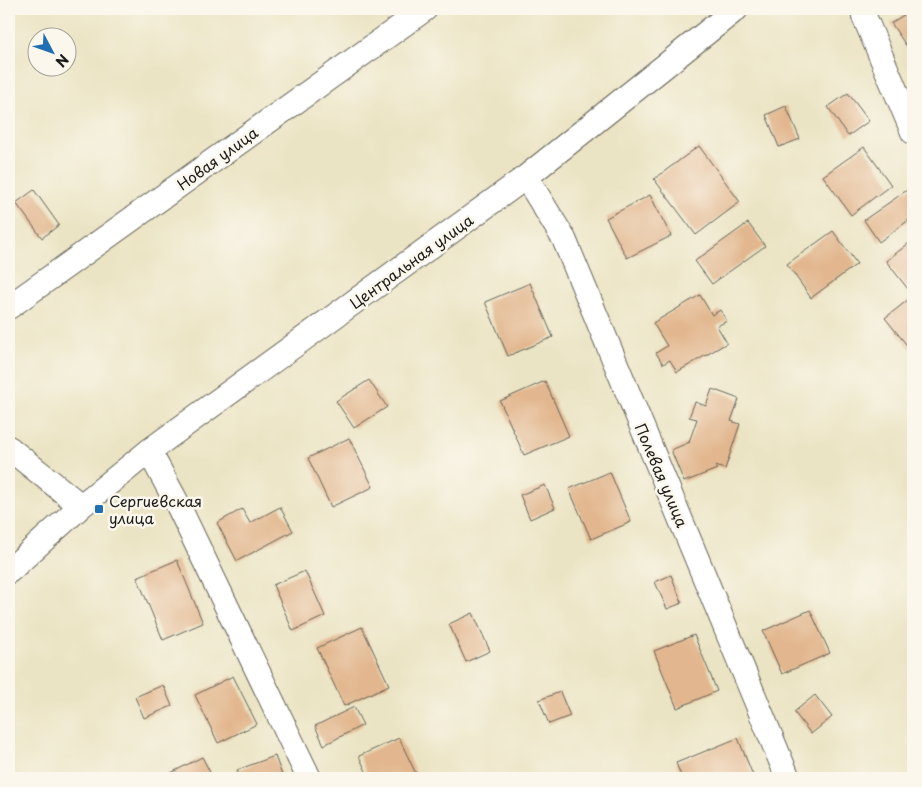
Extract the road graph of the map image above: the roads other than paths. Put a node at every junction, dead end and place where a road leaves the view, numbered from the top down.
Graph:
1 (425, 9) edge
2 (736, 9) edge
3 (864, 16) dead end
4 (913, 132) edge
5 (526, 177) junction
6 (9, 308) edge
7 (9, 448) edge
8 (149, 451) junction
9 (81, 506) junction
10 (9, 571) edge
11 (309, 778) edge
12 (788, 778) edge

1 - 6 street, Новая улица
2 - 5 street, Центральная улица
3 - 4 street
5 - 8 street, Центральная улица
5 - 12 street, Полевая улица
7 - 9 street
8 - 9 street, Центральная улица
8 - 11 street
9 - 10 street, Центральная улица

